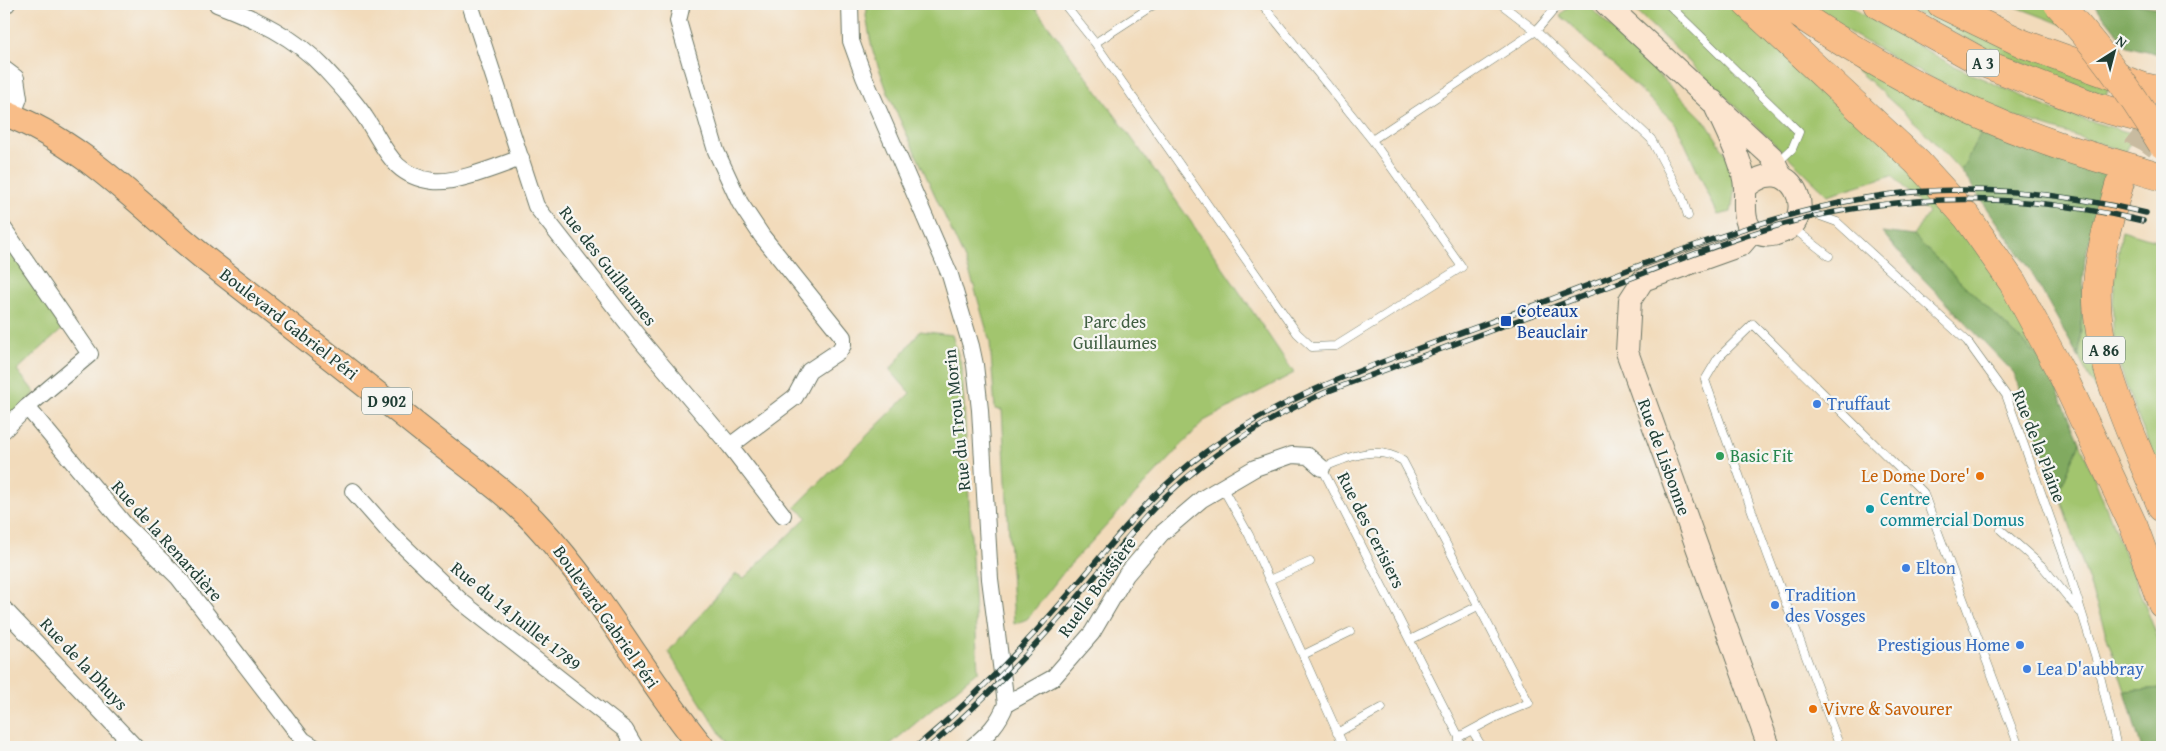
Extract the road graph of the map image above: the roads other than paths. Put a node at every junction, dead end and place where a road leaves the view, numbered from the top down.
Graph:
1 (218, 4) edge
2 (470, 4) edge
3 (682, 4) edge
4 (850, 4) edge
5 (1064, 4) edge
6 (1155, 4) edge
7 (1262, 4) edge
8 (1501, 4) edge
9 (1559, 4) edge
10 (1606, 4) edge
11 (1668, 4) edge
12 (1747, 4) edge
13 (1784, 4) edge
14 (1877, 4) edge
15 (1942, 4) edge
16 (2058, 4) edge
17 (1536, 31) junction
18 (1095, 43) junction
19 (4, 69) edge
20 (2162, 91) edge
21 (1713, 101) junction
22 (8, 114) edge
23 (2162, 124) edge
24 (1372, 140) junction
25 (2162, 144) edge
26 (521, 158) junction
27 (1778, 170) junction
28 (2162, 177) edge
29 (2119, 186) tunnel mouth
30 (1745, 188) junction
31 (1688, 216) dead end
32 (1796, 218) junction
33 (4, 229) edge
34 (1753, 231) junction
35 (1829, 256) dead end
36 (27, 408) junction
37 (4, 430) edge
38 (730, 446) junction
39 (1322, 468) junction
40 (1222, 487) junction
41 (353, 491) dead end
42 (2162, 508) edge
43 (783, 515) dead end
44 (2001, 530) dead end
45 (1310, 562) dead end
46 (1269, 580) junction
47 (2162, 604) edge
48 (1478, 606) junction
49 (4, 609) edge
50 (2083, 616) junction
51 (1350, 632) dead end
52 (1410, 640) junction
53 (1303, 655) junction
54 (1006, 704) junction
55 (1382, 708) dead end
56 (1472, 730) junction
57 (1337, 733) junction
58 (1459, 737) junction
59 (135, 747) edge
60 (314, 747) edge
61 (635, 747) edge
62 (702, 747) edge
63 (972, 747) edge
64 (1344, 747) edge
65 (1458, 747) edge
66 (1482, 747) edge
67 (1769, 747) edge
68 (1840, 747) edge
69 (2020, 747) edge
70 (2117, 747) edge

1 - 26 street
2 - 26 street, Rue des Guillaumes
3 - 38 street
4 - 54 street, Rue du Trou Morin
5 - 18 lane
6 - 18 lane
7 - 24 lane
8 - 17 lane
9 - 17 lane
10 - 21 street
11 - 27 lane
12 - 47 highway
13 - 28 highway
14 - 23 highway, A 3
15 - 20 highway, A 3
16 - 25 highway, bridge
17 - 24 lane
17 - 31 lane
18 - 24 lane
19 - 22 street
21 - 27 street
21 - 30 street
22 - 62 main road, Boulevard Gabriel Péri / D 902
26 - 38 street, Rue des Guillaumes
27 - 30 street
27 - 32 street
29 - 42 highway, A 86
30 - 34 street
32 - 34 street
32 - 35 lane
32 - 50 lane, Rue de la Plaine
33 - 36 street
34 - 67 street, Rue de Lisbonne
36 - 37 street
36 - 60 street, Rue de la Renardière
38 - 43 street, Rue des Guillaumes
39 - 40 street, Ruelle Boissière
39 - 48 lane, Rue des Cerisiers
39 - 52 lane, Rue des Cerisiers
40 - 46 lane
40 - 54 street, Ruelle Boissière
41 - 61 street, Rue du 14 Juillet 1789
44 - 50 lane
45 - 46 lane
46 - 53 lane
48 - 52 lane
48 - 56 lane, Rue des Cerisiers
49 - 59 street, Rue de la Dhuys
50 - 70 lane, Rue de la Plaine
51 - 53 lane
52 - 58 lane, Rue des Cerisiers
53 - 57 lane
54 - 63 street
55 - 57 lane
56 - 58 lane, Rue des Cerisiers
56 - 66 lane
57 - 64 lane
58 - 65 lane
68 - 69 lane

